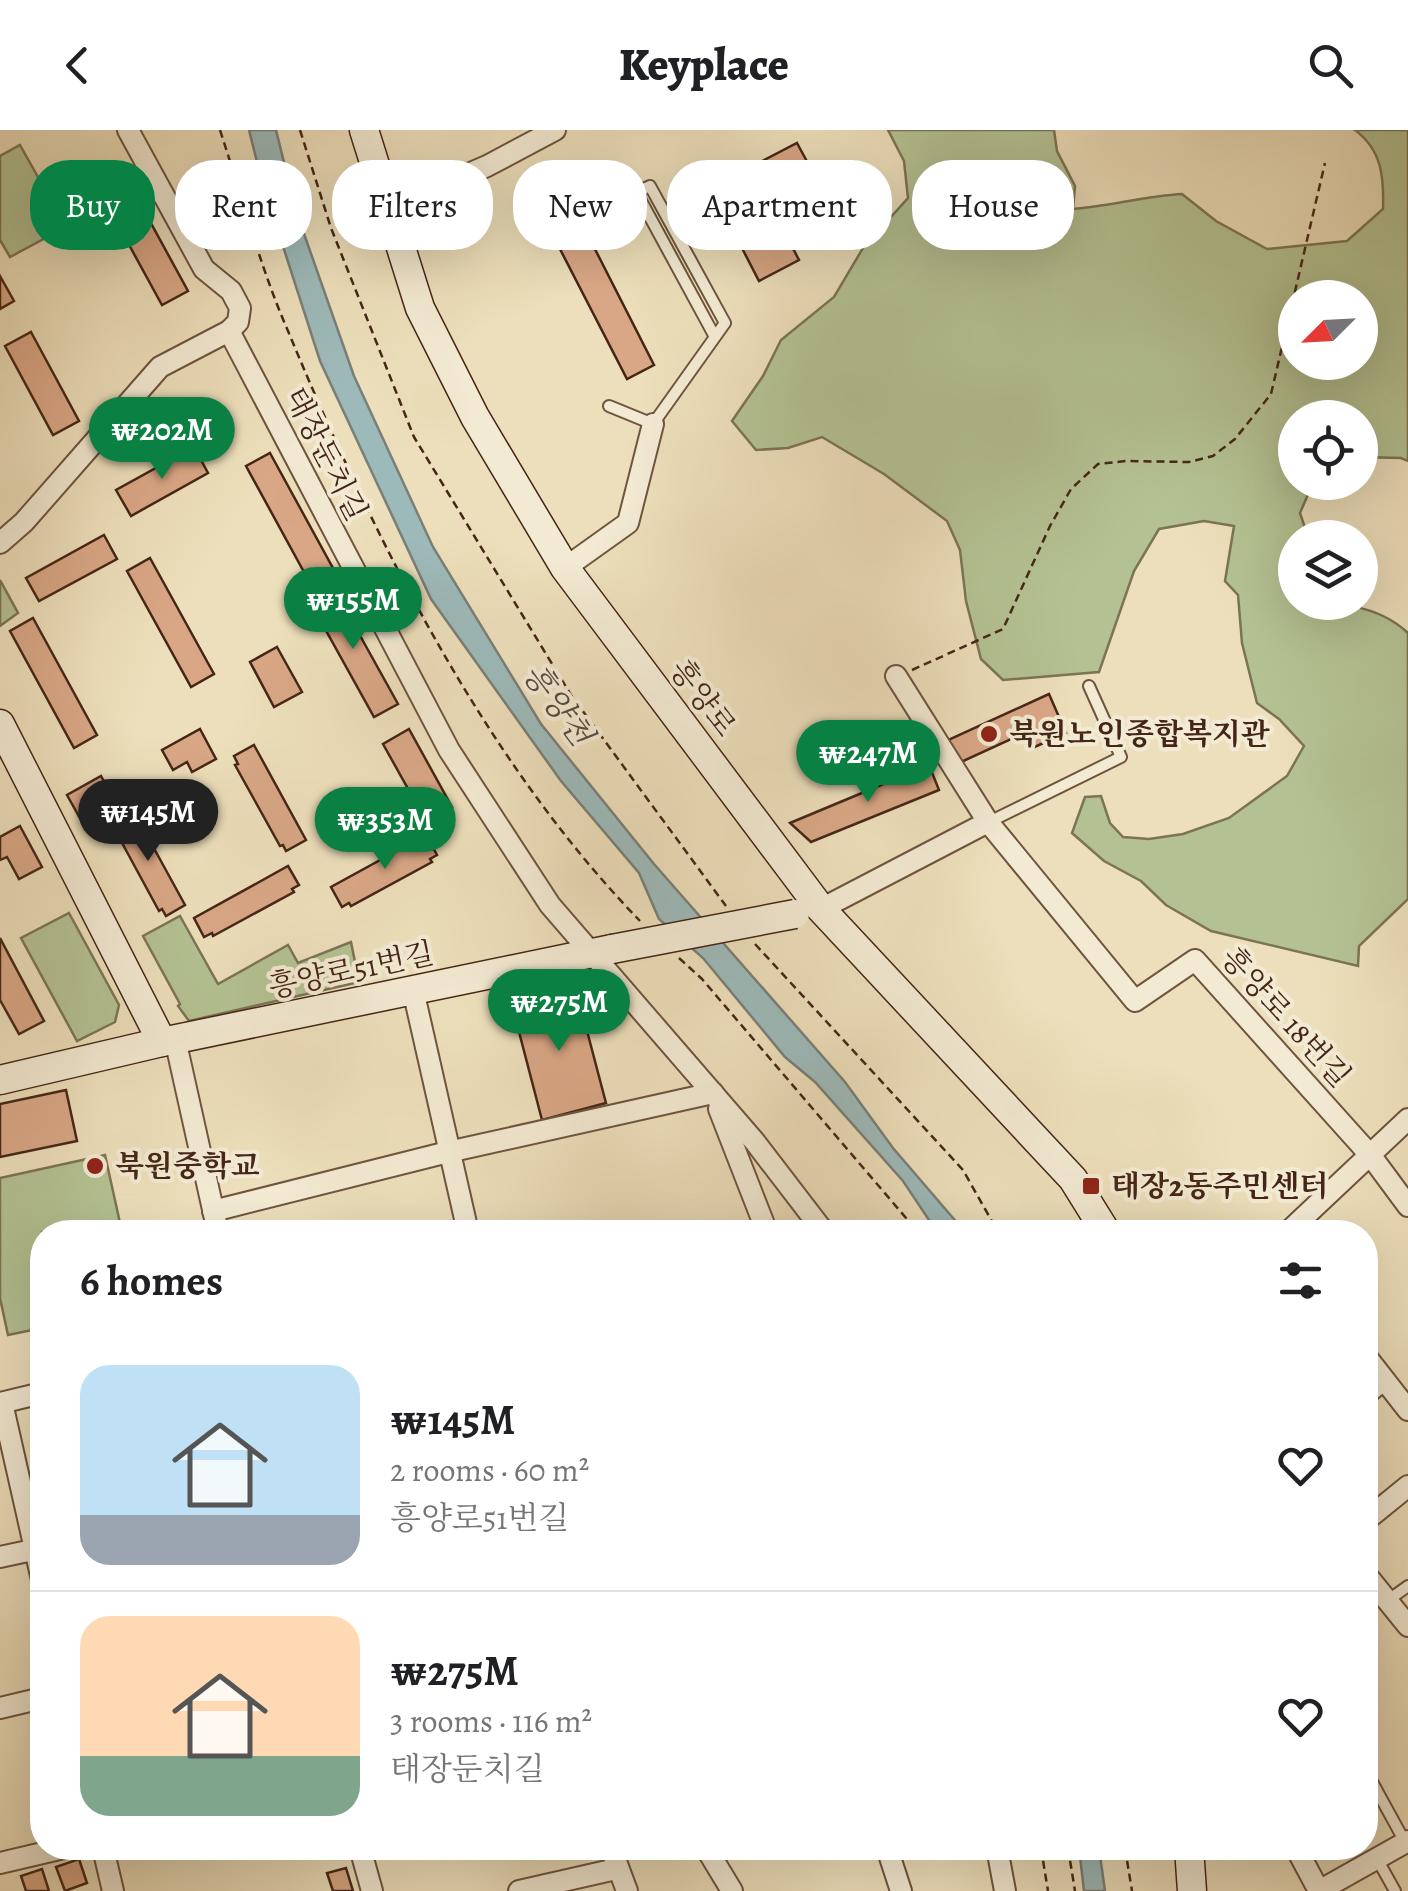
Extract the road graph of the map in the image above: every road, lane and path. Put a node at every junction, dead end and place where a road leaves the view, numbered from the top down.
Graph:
1 (128, 130) edge
2 (220, 130) edge
3 (300, 130) edge
4 (364, 130) edge
5 (556, 130) edge
6 (373, 160) edge
7 (493, 163) edge
8 (1325, 163) dead end
9 (401, 250) edge
10 (229, 331) junction
11 (715, 337) junction
12 (609, 406) dead end
13 (653, 424) junction
14 (0, 542) edge
15 (564, 568) junction
16 (896, 676) joint
17 (1089, 686) dead end
18 (0, 724) edge
19 (988, 822) junction
20 (728, 908) dead end
21 (808, 912) junction
22 (650, 930) dead end
23 (750, 937) dead end
24 (603, 951) junction
25 (676, 955) dead end
26 (413, 990) junction
27 (168, 1040) junction
28 (0, 1080) edge
29 (713, 1093) junction
30 (1408, 1119) edge
31 (448, 1152) junction
32 (1370, 1156) junction
33 (1408, 1206) edge
34 (214, 1220) edge
35 (222, 1220) edge
36 (465, 1220) edge
37 (757, 1220) edge
38 (814, 1220) edge
39 (908, 1220) edge
40 (991, 1220) edge
41 (1098, 1220) edge
42 (1301, 1220) edge
43 (1378, 1373) edge
44 (1386, 1384) junction
45 (1378, 1391) edge
46 (30, 1397) edge
47 (1, 1403) edge
48 (1408, 1410) edge
49 (1408, 1486) edge
50 (1378, 1510) edge
51 (30, 1514) edge
52 (30, 1551) edge
53 (0, 1558) edge
54 (1408, 1586) edge
55 (1378, 1589) edge
56 (1388, 1601) junction
57 (1408, 1626) edge
58 (30, 1701) edge
59 (0, 1708) edge
60 (1378, 1792) edge
61 (1407, 1844) edge
62 (1378, 1855) edge
63 (30, 1856) edge
64 (107, 1860) edge
65 (363, 1860) edge
66 (601, 1860) edge
67 (619, 1860) edge
68 (713, 1860) edge
69 (892, 1860) edge
70 (999, 1860) edge
71 (1044, 1860) edge
72 (1070, 1860) edge
73 (1127, 1860) edge
74 (1190, 1860) edge
75 (1302, 1860) edge
76 (1369, 1860) edge
77 (1378, 1860) edge
78 (0, 1863) edge
79 (113, 1891) edge
80 (372, 1891) edge
81 (519, 1891) edge
82 (627, 1891) edge
83 (732, 1891) edge
84 (901, 1891) edge
85 (1005, 1891) edge
86 (1048, 1891) edge
87 (1075, 1891) edge
88 (1132, 1891) edge
89 (1192, 1891) edge
90 (1319, 1891) edge
91 (1395, 1891) edge

1 - 10 street, 태장둔치길
2 - 22 path
3 - 20 path
4 - 6 street, 흥양로
5 - 7 street
8 - 16 path
9 - 15 street, 흥양로
10 - 14 street
10 - 24 street, 태장둔치길
11 - 11 lane
11 - 13 lane
12 - 13 lane
13 - 15 street
15 - 21 street, 흥양로
16 - 19 street
17 - 19 lane
18 - 27 street
19 - 21 street
19 - 32 street, 흥양로 18번길
21 - 24 street, 흥양로51번길, bridge
21 - 41 street, 흥양로
23 - 40 path
24 - 26 street, 흥양로51번길
24 - 29 street, 태장둔치길
25 - 39 path
26 - 27 street, 흥양로51번길
26 - 31 street
27 - 28 street, 흥양로51번길
27 - 34 street
29 - 31 street
29 - 37 street
29 - 38 street, 태장둔치길
30 - 32 street
31 - 35 street
31 - 36 street
32 - 33 street, 흥양로 18번길
32 - 42 street
43 - 44 street
44 - 45 lane
44 - 48 street
46 - 47 street
47 - 51 street
49 - 50 street
52 - 53 street
54 - 56 lane
55 - 56 street
56 - 57 street
58 - 59 street
60 - 61 lane
61 - 62 street
63 - 78 street
64 - 79 street
65 - 80 street
66 - 81 street
67 - 82 street
68 - 83 street
69 - 84 street
70 - 85 street
71 - 86 path
72 - 87 path
73 - 88 path
74 - 89 street
75 - 90 street
76 - 90 street
77 - 91 lane

